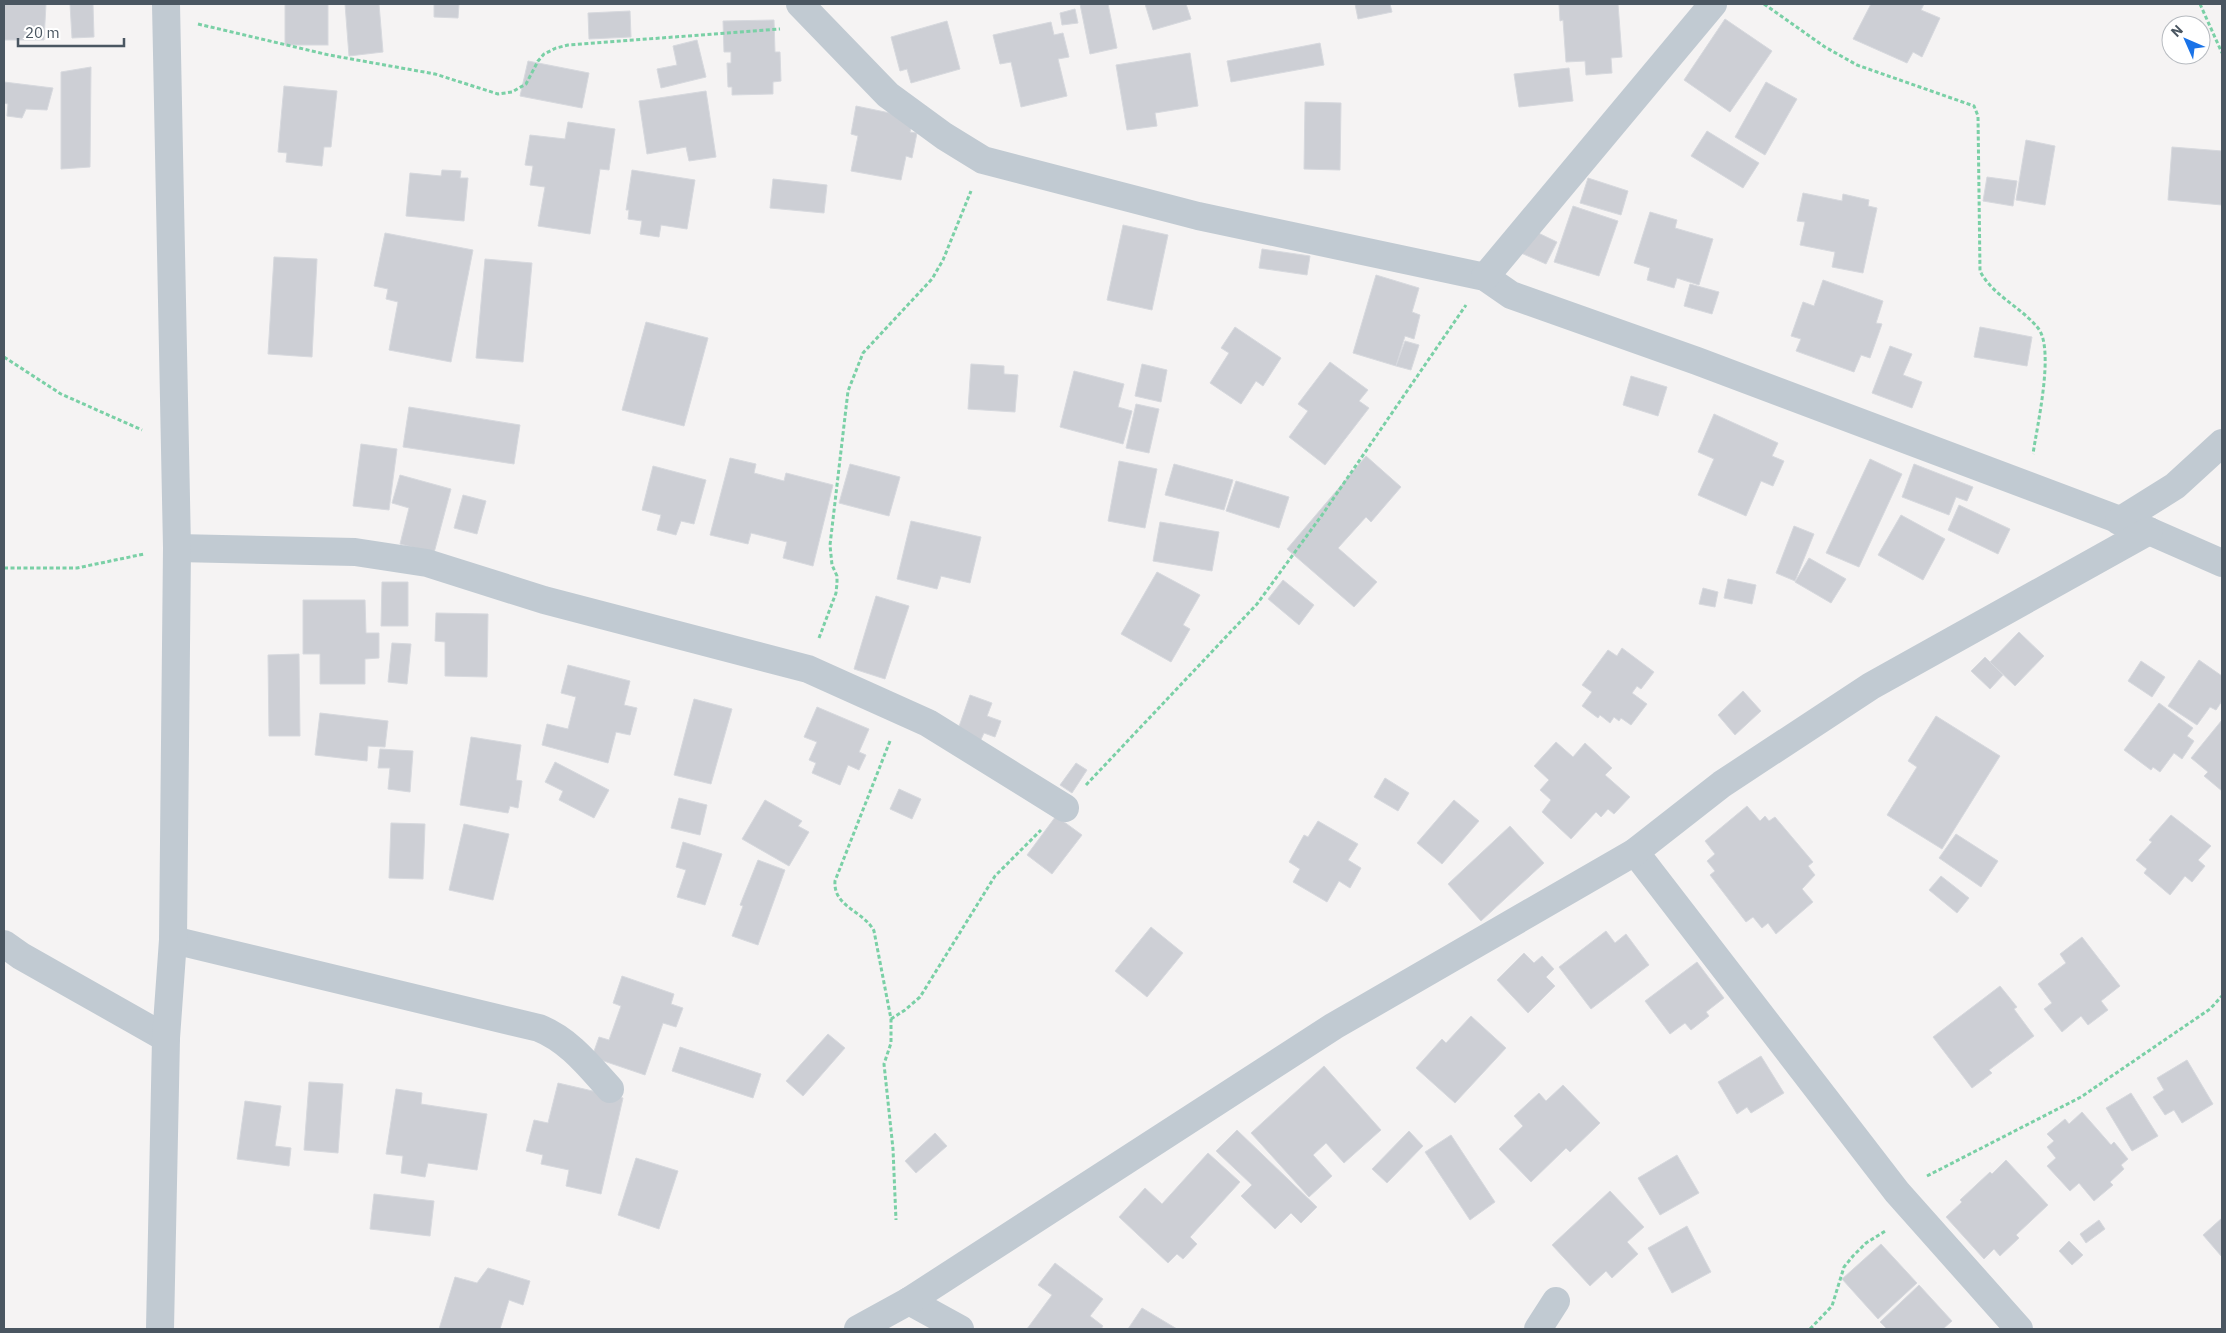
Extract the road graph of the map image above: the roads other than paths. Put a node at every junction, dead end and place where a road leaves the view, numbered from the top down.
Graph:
1 (800, 4) edge
2 (1713, 4) edge
3 (166, 10) edge
4 (1484, 277) junction
5 (2222, 444) edge
6 (2119, 521) junction
7 (2150, 531) junction
8 (177, 548) junction
9 (2222, 563) edge
10 (1065, 808) road end
11 (1635, 852) junction
12 (173, 940) junction
13 (4, 944) edge
14 (166, 1038) junction
15 (610, 1089) dead end
16 (909, 1301) junction
17 (1556, 1301) dead end
18 (160, 1329) edge
19 (858, 1329) edge
20 (960, 1329) edge
21 (1538, 1329) edge
22 (2019, 1329) edge

1 - 4 street
2 - 4 street
3 - 8 street
4 - 6 street
5 - 6 street
6 - 7 street
7 - 9 street
7 - 11 street
8 - 10 street
8 - 12 street
11 - 16 street
11 - 22 street
12 - 14 street
12 - 15 street
13 - 14 street
14 - 18 street
16 - 19 street
16 - 20 street
17 - 21 street

